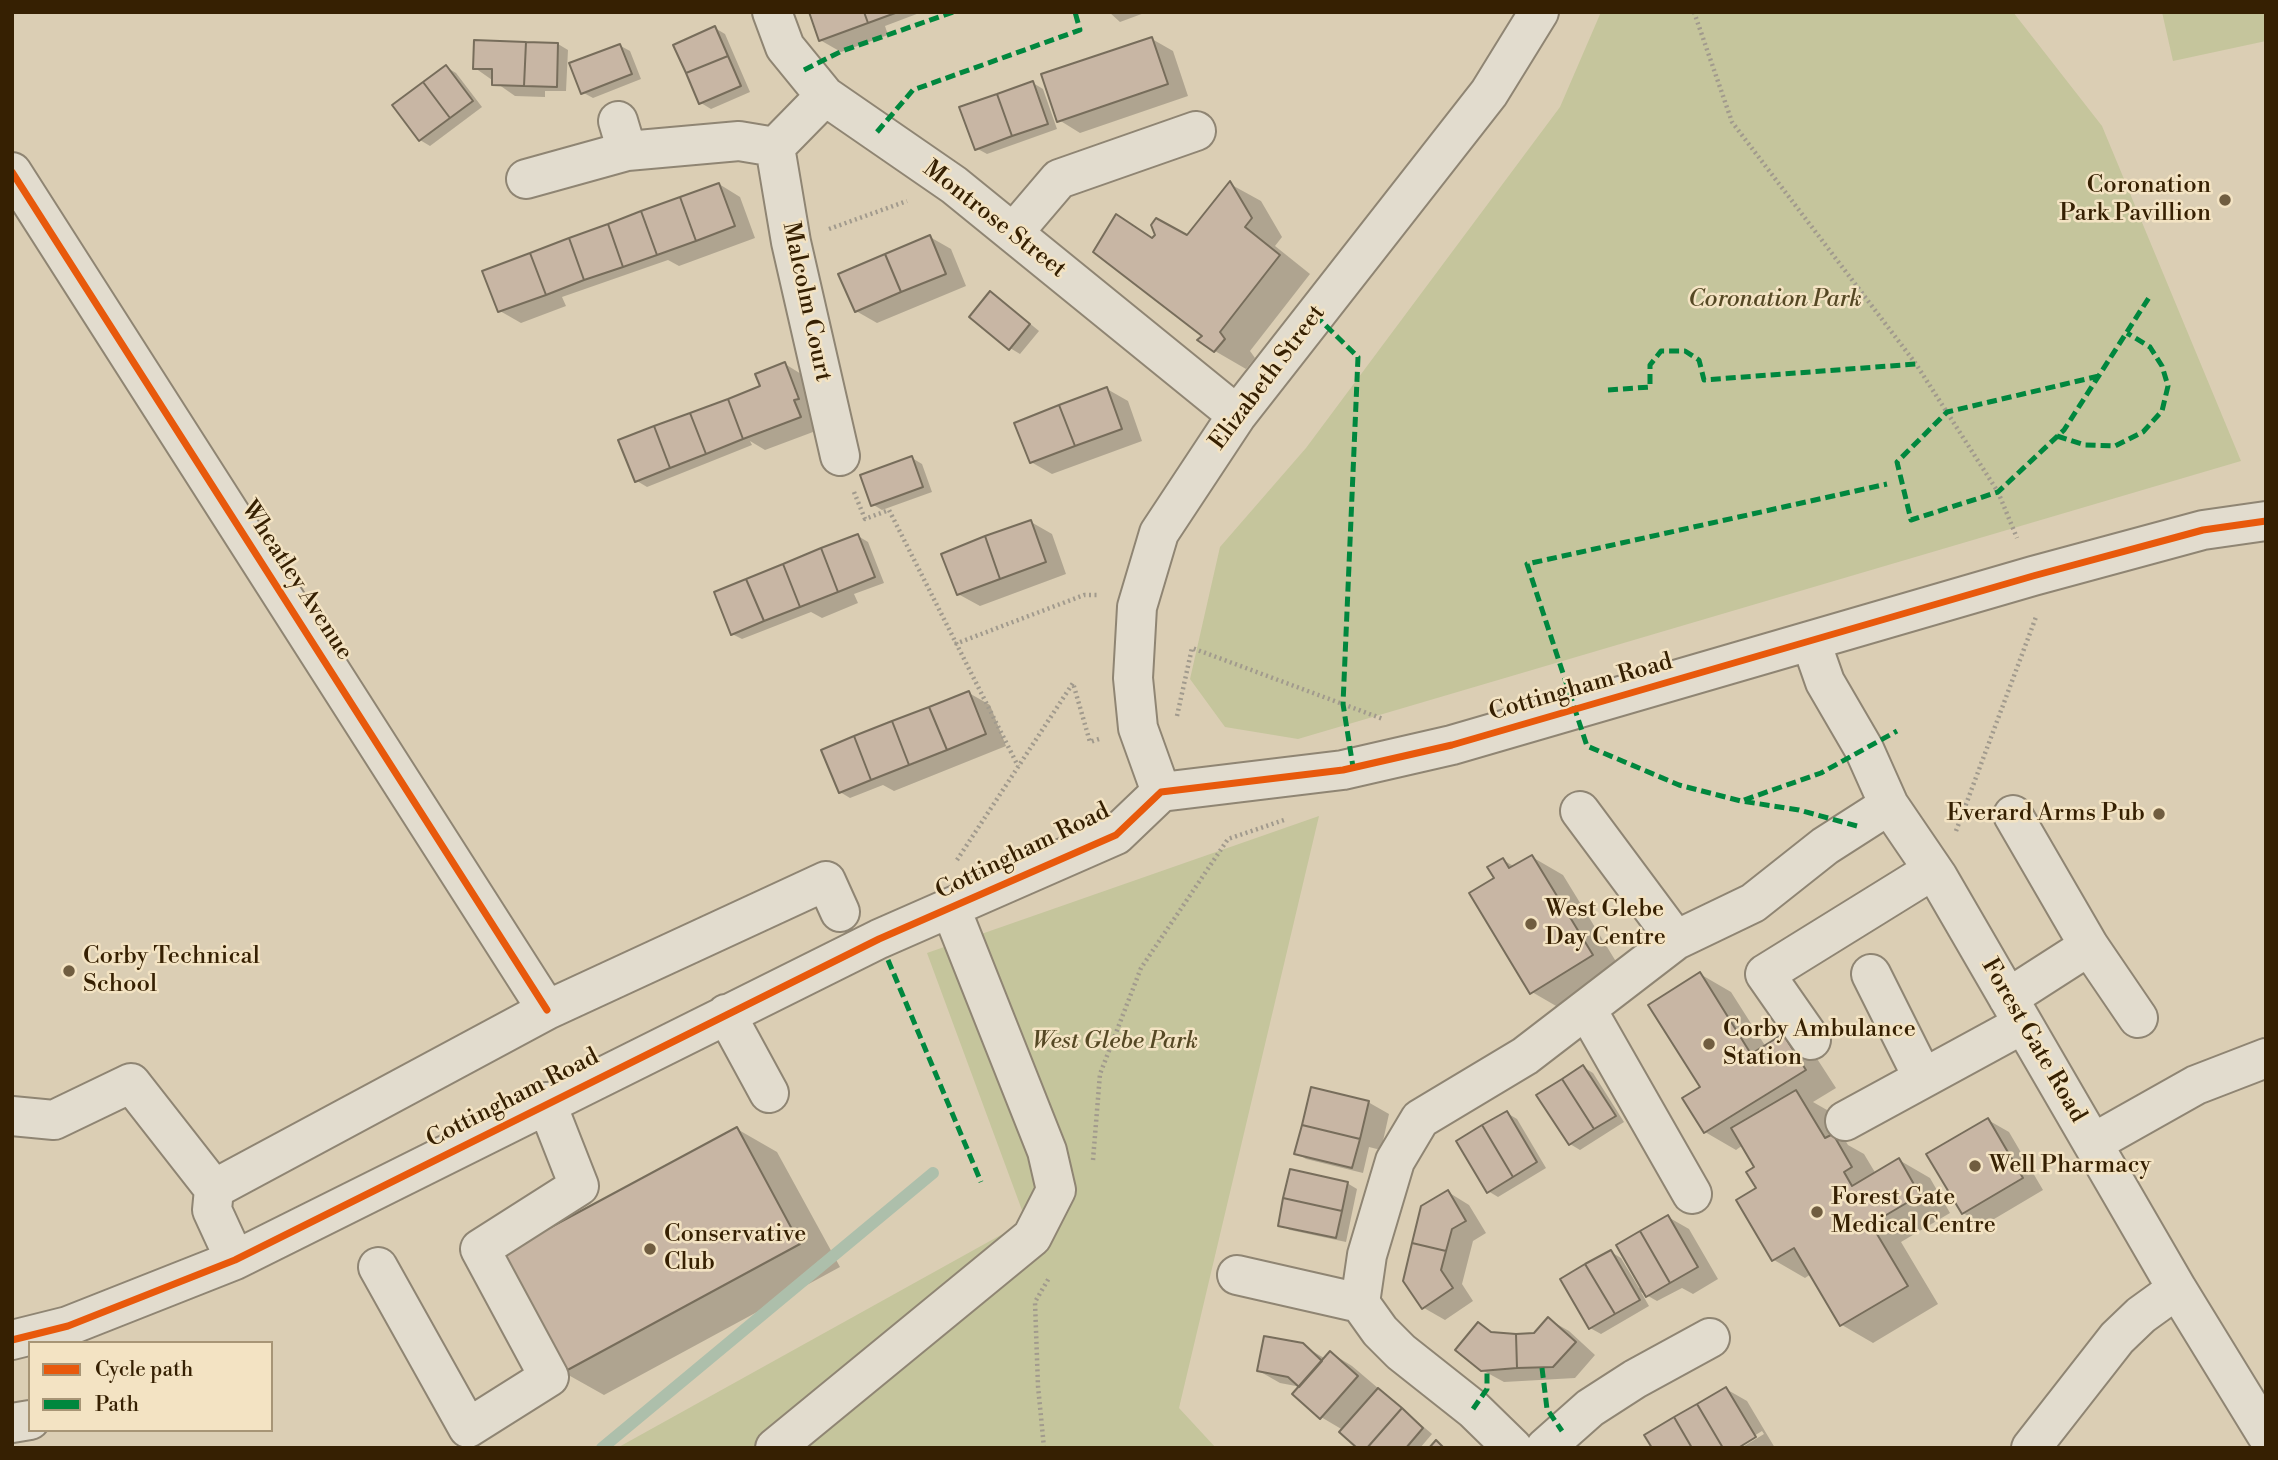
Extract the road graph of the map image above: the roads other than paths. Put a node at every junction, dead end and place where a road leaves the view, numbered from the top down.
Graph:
1 (772, 12) edge
2 (1539, 12) edge
3 (825, 96) junction
4 (1196, 131) dead end
5 (775, 147) junction
6 (12, 172) edge
7 (526, 179) dead end
8 (1013, 233) junction
9 (1237, 415) junction
10 (840, 456) road end
11 (2266, 521) edge
12 (1811, 642) junction
13 (1161, 792) junction
14 (1889, 805) junction
15 (1580, 811) dead end
16 (2013, 815) dead end
17 (1936, 873) junction
18 (951, 909) junction
19 (840, 912) dead end
20 (1676, 940) junction
21 (2089, 946) junction
22 (1871, 974) dead end
23 (547, 1010) junction
24 (1587, 1010) junction
25 (2016, 1011) junction
26 (726, 1014) junction
27 (2138, 1018) dead end
28 (1811, 1040) dead end
29 (2266, 1058) edge
30 (1923, 1078) junction
31 (769, 1093) dead end
32 (546, 1102) junction
33 (12, 1116) edge
34 (1845, 1121) dead end
35 (2093, 1143) junction
36 (214, 1189) junction
37 (1692, 1194) dead end
38 (235, 1260) junction
39 (378, 1267) dead end
40 (1237, 1275) dead end
41 (2177, 1289) junction
42 (1360, 1303) junction
43 (1710, 1338) dead end
44 (12, 1340) edge
45 (2260, 1413) edge
46 (775, 1448) edge
47 (1513, 1448) edge
48 (1545, 1448) edge
49 (2031, 1448) edge

1 - 3 street, Montrose Street
2 - 9 street, Elizabeth Street
3 - 5 street
3 - 8 street, Montrose Street
4 - 8 street
5 - 7 street
5 - 10 street, Malcolm Court
6 - 23 street, Wheatley Avenue
8 - 9 street, Montrose Street
9 - 13 street, Elizabeth Street
11 - 12 street, Cottingham Road
12 - 13 street, Cottingham Road
12 - 14 street, Forest Gate Road
13 - 18 street, Cottingham Road
14 - 17 street, Forest Gate Road
14 - 20 street
15 - 20 street
16 - 21 street
17 - 25 street, Forest Gate Road
17 - 28 street
18 - 26 street, Cottingham Road
18 - 46 street
19 - 23 street
20 - 24 street
21 - 25 street
21 - 27 street
22 - 30 street
23 - 36 street
24 - 37 street
24 - 42 street
25 - 30 street
25 - 35 street, Forest Gate Road
26 - 31 street
26 - 32 street, Cottingham Road
29 - 35 street
30 - 34 street
32 - 38 street, Cottingham Road
32 - 39 street
33 - 36 street
35 - 41 street, Forest Gate Road
36 - 38 street
38 - 44 street, Cottingham Road
40 - 42 street
41 - 45 street, Forest Gate Road
41 - 49 street
42 - 47 street
43 - 48 street

